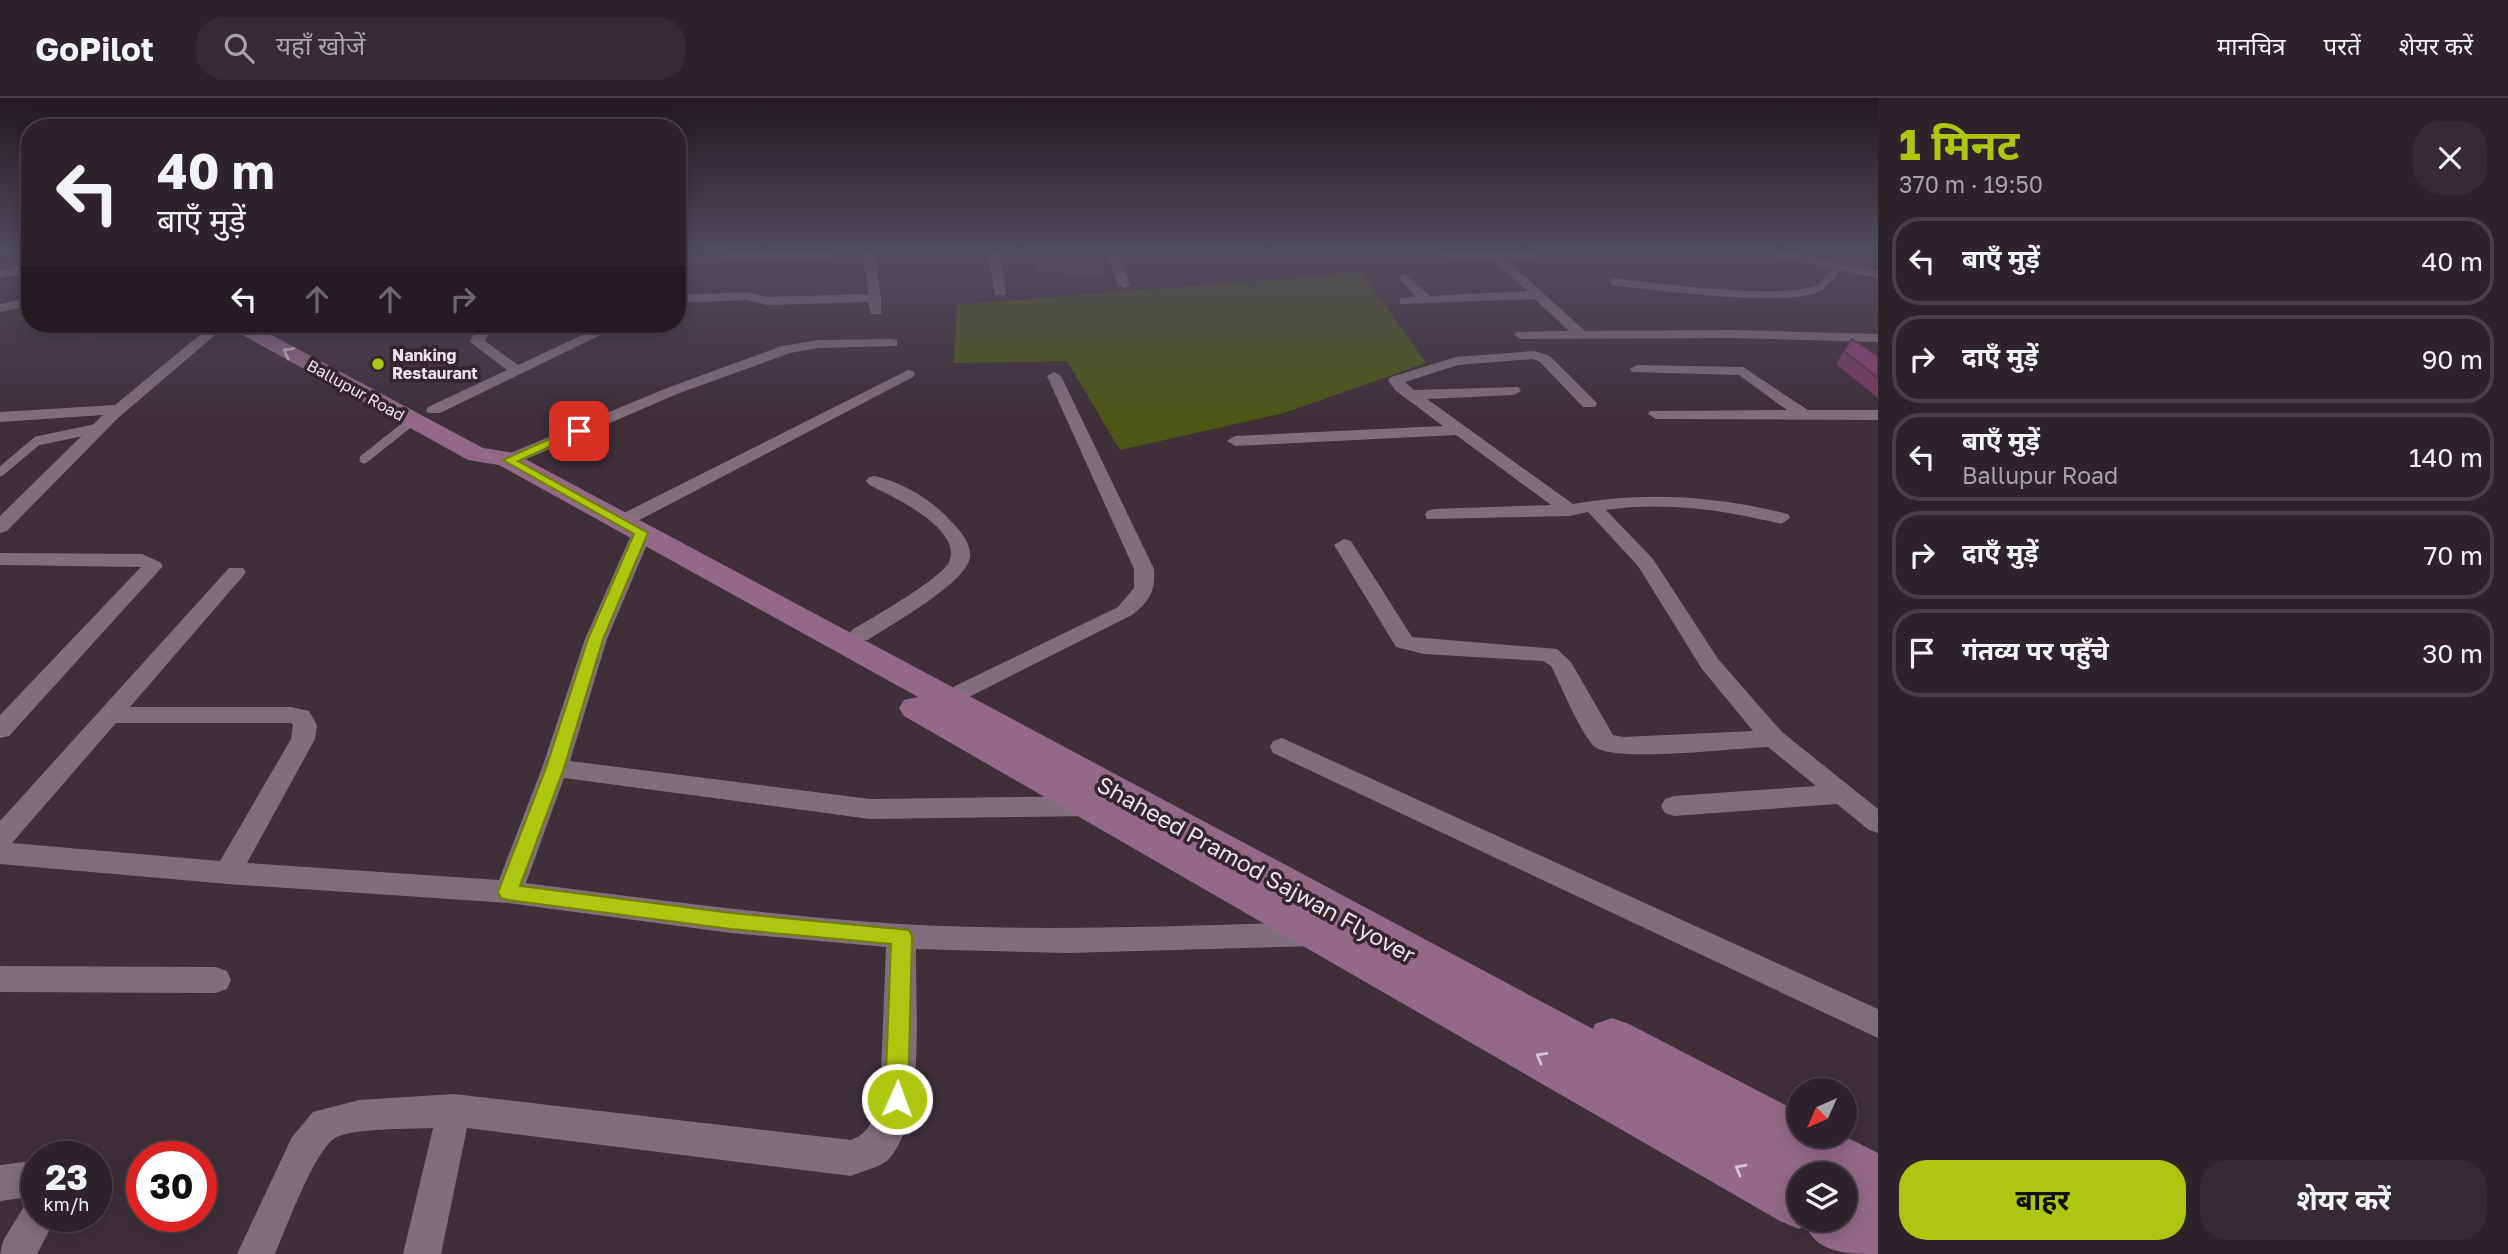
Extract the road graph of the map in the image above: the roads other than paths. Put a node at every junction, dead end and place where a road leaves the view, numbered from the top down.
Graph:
1 (1550, 308) edge
2 (210, 333) edge
3 (253, 333) edge
4 (292, 333) edge
5 (482, 333) edge
6 (596, 333) edge
7 (1581, 334) junction
8 (1521, 335) dead end
9 (1878, 338) edge
10 (892, 343) dead end
11 (1637, 369) dead end
12 (516, 370) junction
13 (908, 374) dead end
14 (1054, 376) dead end
15 (1513, 390) dead end
16 (1411, 395) junction
17 (1589, 404) dead end
18 (120, 409) junction
19 (434, 410) junction
20 (1802, 413) junction
21 (1657, 414) dead end
22 (1878, 415) edge
23 (0, 417) edge
24 (412, 421) junction
25 (99, 428) junction
26 (1458, 430) junction
27 (1236, 441) dead end
28 (497, 455) junction
29 (364, 459) dead end
30 (0, 472) edge
31 (875, 481) dead end
32 (1581, 508) junction
33 (1434, 515) dead end
34 (1782, 517) dead end
35 (0, 527) edge
36 (631, 527) junction
37 (1344, 545) dead end
38 (0, 559) edge
39 (702, 564) junction
40 (236, 572) dead end
41 (860, 635) junction
42 (963, 691) junction
43 (110, 715) junction
44 (5, 718) edge
45 (1773, 738) junction
46 (1282, 747) dead end
47 (555, 768) junction
48 (1840, 794) junction
49 (1091, 806) junction
50 (1674, 806) dead end
51 (1878, 823) edge
52 (0, 839) edge
53 (0, 853) edge
54 (228, 873) junction
55 (508, 892) junction
56 (1321, 934) junction
57 (901, 936) junction
58 (0, 979) edge
59 (216, 980) dead end
60 (1878, 1024) edge
61 (454, 1111) junction
62 (1822, 1162) edge
63 (1823, 1162) edge
64 (1857, 1176) edge
65 (21, 1181) edge
66 (1878, 1181) edge
67 (0, 1182) edge
68 (1857, 1189) edge
69 (1787, 1195) edge
70 (1878, 1211) edge
71 (29, 1232) edge
72 (1851, 1232) edge
73 (1878, 1247) edge
74 (16, 1254) edge
75 (256, 1254) edge
76 (422, 1254) edge

1 - 7 street
2 - 18 street
24 -> 3 main road, Ballupur Road
4 - 19 main road, Ballupur Road
5 - 12 street
6 - 12 street
7 - 8 street
7 - 9 street
10 - 28 street
11 - 20 street
12 - 19 street
13 - 36 street
14 - 42 street
15 - 16 street
16 - 17 street
16 - 26 street
18 - 23 street
18 - 25 street
19 - 28 main road, Ballupur Road
20 - 21 street
20 - 22 street
24 - 28 main road, Ballupur Road
24 - 29 lane
25 - 30 lane
25 - 35 street
26 - 27 street
26 - 32 street
28 - 36 main road, Ballupur Road
31 - 41 street
32 - 33 street
32 - 34 street
32 - 45 street
36 - 39 main road, Ballupur Road
36 - 47 street
37 - 45 street
38 - 44 street
39 - 41 main road
39 - 49 main road
39 - 62 main road, Shaheed Pramod Sajwan Flyover
40 - 43 street
41 - 42 main road
42 - 63 main road
43 - 52 street
43 - 54 street
45 - 48 street
46 - 60 street
47 - 49 street
47 - 55 street
48 - 50 street
48 - 51 street
49 - 56 main road
53 - 54 street
54 - 55 street
55 - 57 street
56 - 57 street
69 -> 56 main road
57 - 61 street
58 - 59 street
61 - 75 street
61 - 76 street
64 - 66 main road
65 - 67 street
68 - 70 main road, Shaheed Pramod Sajwan Flyover
71 - 74 street
72 - 73 main road

